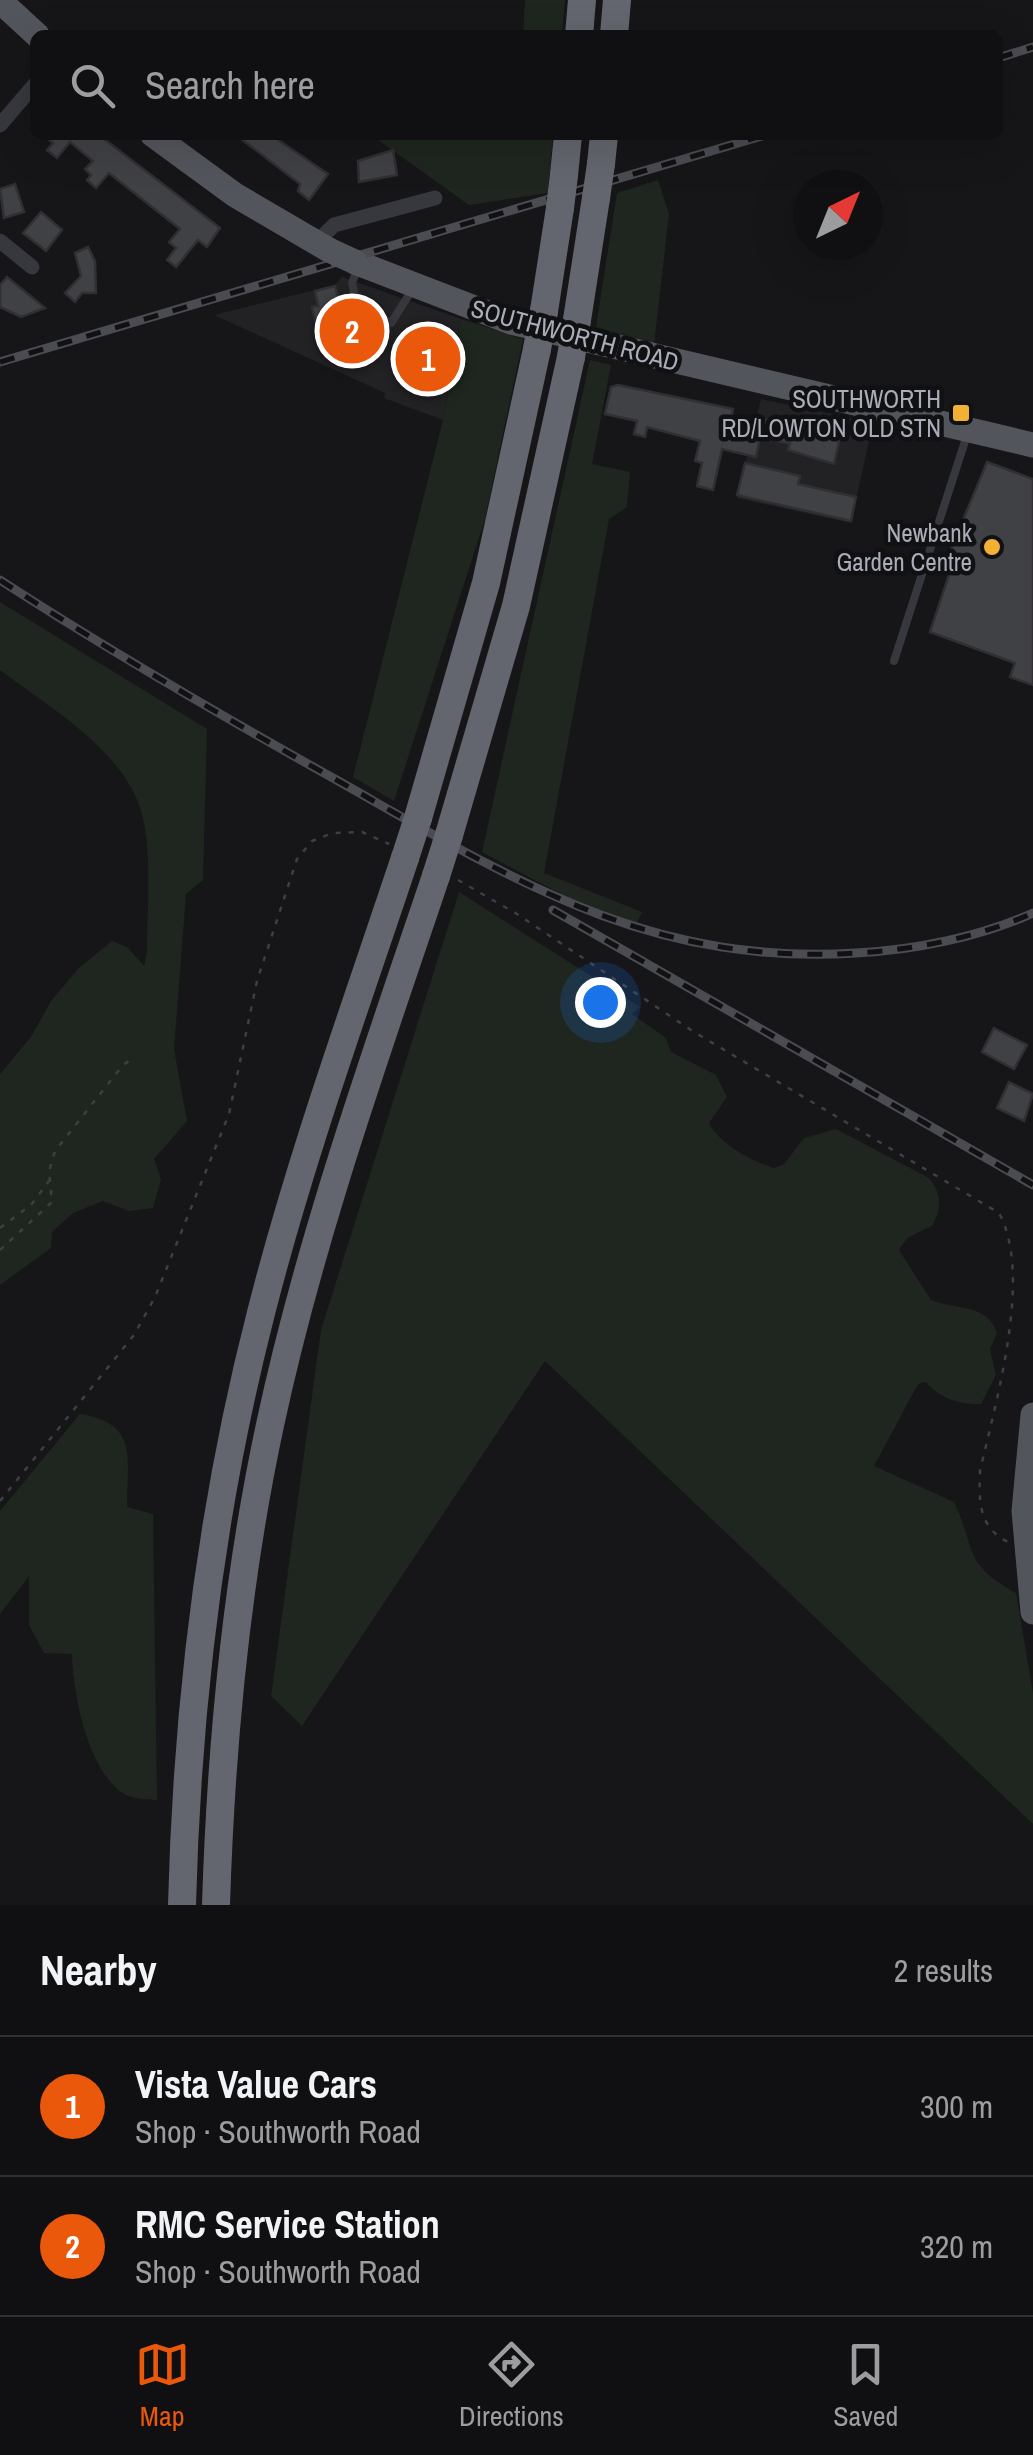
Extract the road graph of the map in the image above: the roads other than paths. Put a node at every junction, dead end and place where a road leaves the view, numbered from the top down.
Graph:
1 (582, 0) edge
2 (617, 0) edge
3 (0, 1) edge
4 (32, 30) edge
5 (579, 30) edge
6 (614, 30) edge
7 (30, 90) edge
8 (0, 125) edge
9 (160, 140) edge
10 (568, 140) edge
11 (603, 140) edge
12 (435, 198) dead end
13 (0, 241) edge
14 (322, 246) junction
15 (357, 263) junction
16 (32, 267) dead end
17 (414, 286) junction
18 (968, 430) junction
19 (1033, 444) edge
20 (894, 662) dead end
21 (1033, 1415) edge
22 (1033, 1612) edge
23 (182, 1905) edge
24 (216, 1905) edge

1 - 5 highway
2 - 6 highway
3 - 4 main road
7 - 8 street
9 - 14 main road, SOUTHWORTH ROAD
10 - 23 highway, bridge
11 - 24 highway, bridge
12 - 14 street
13 - 16 street
14 - 15 main road, SOUTHWORTH ROAD, bridge
15 - 17 main road, SOUTHWORTH ROAD
15 - 17 lane
17 - 18 main road, SOUTHWORTH ROAD
18 - 19 main road, SOUTHWORTH ROAD
18 - 20 lane
21 - 22 main road

